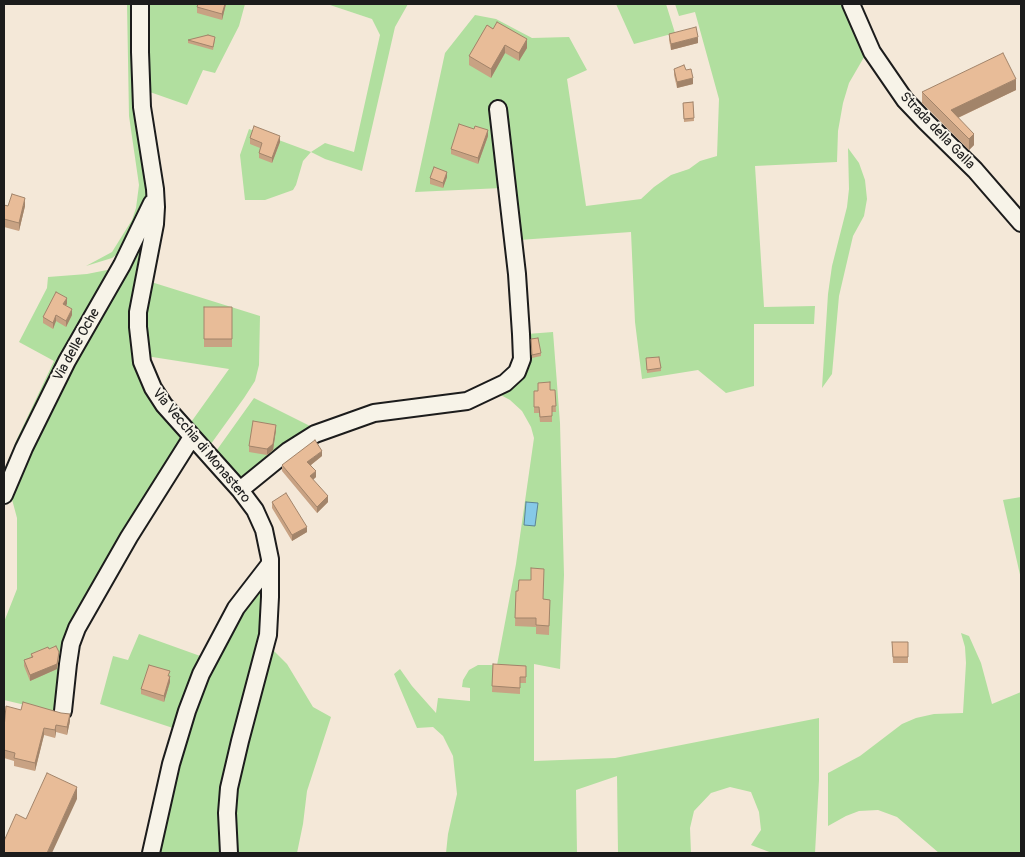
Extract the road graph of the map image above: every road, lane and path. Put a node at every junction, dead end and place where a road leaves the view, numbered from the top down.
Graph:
1 (140, 4) edge
2 (851, 4) edge
3 (498, 110) dead end
4 (156, 196) junction
5 (1021, 223) edge
6 (192, 437) junction
7 (240, 490) junction
8 (4, 495) edge
9 (270, 564) junction
10 (63, 712) edge
11 (151, 853) edge
12 (229, 853) edge

1 - 4 street, Via Vecchia di Monastero
2 - 5 street, Strada della Galla
3 - 7 street
4 - 6 street, Via Vecchia di Monastero
4 - 8 street, Via delle Oche
6 - 7 street, Via Vecchia di Monastero
6 - 10 street
7 - 9 street, Via Vecchia di Monastero
9 - 11 street
9 - 12 street, Via Vecchia di Monastero

